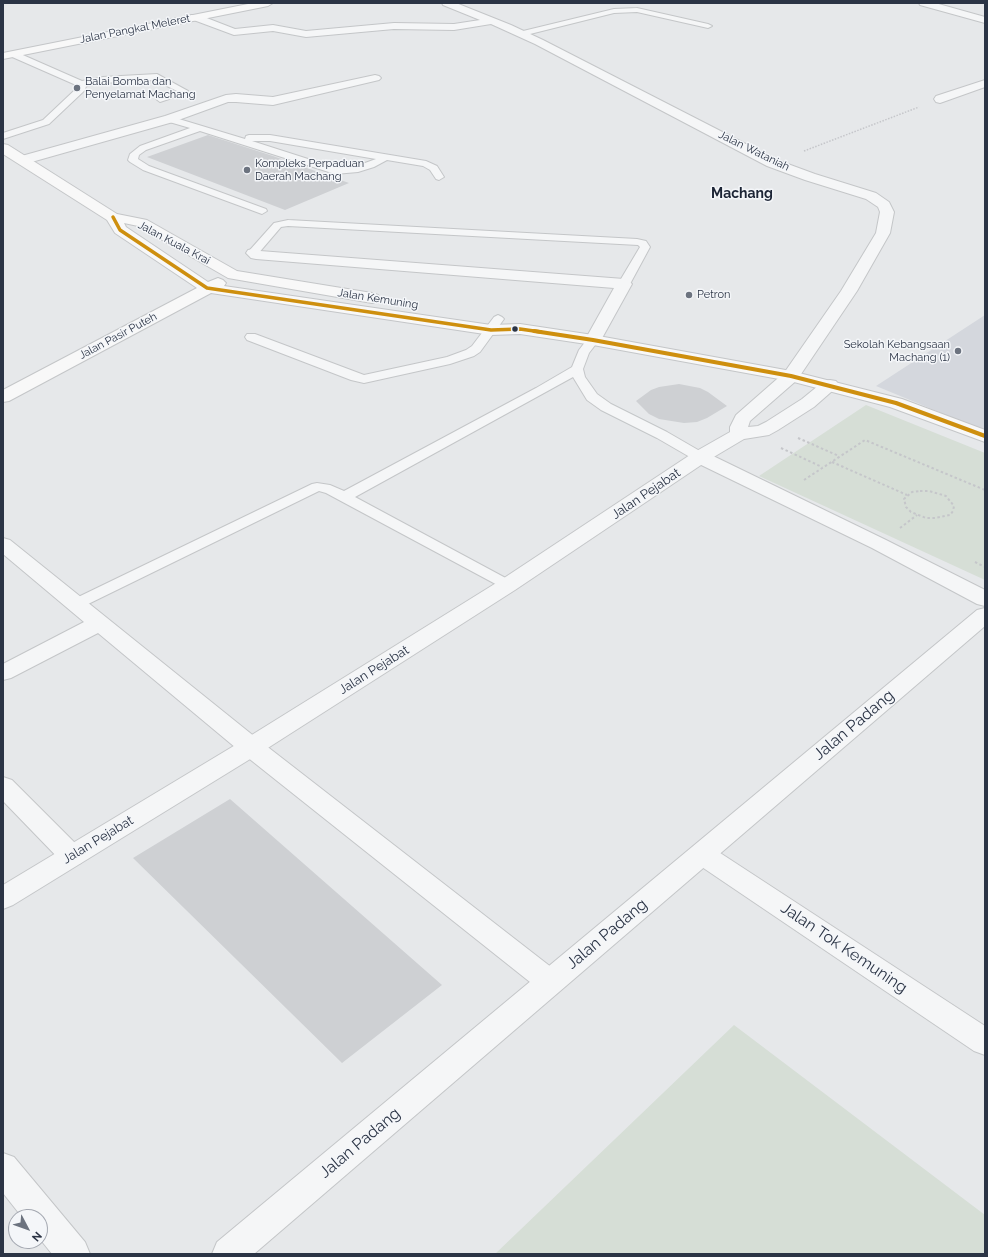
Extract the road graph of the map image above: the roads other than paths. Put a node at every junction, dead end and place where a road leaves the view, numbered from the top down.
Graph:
1 (268, 3) edge
2 (447, 3) edge
3 (924, 3) edge
4 (194, 17) junction
5 (985, 20) edge
6 (491, 21) junction
7 (708, 26) dead end
8 (522, 34) junction
9 (8, 55) edge
10 (375, 78) dead end
11 (985, 82) edge
12 (81, 84) junction
13 (160, 99) dead end
14 (940, 99) road end
15 (169, 119) junction
16 (200, 128) junction
17 (3, 136) edge
18 (236, 138) junction
19 (3, 148) edge
20 (386, 158) junction
21 (23, 160) junction
22 (439, 177) dead end
23 (262, 212) dead end
24 (113, 217) junction
25 (253, 252) joint
26 (233, 275) junction
27 (624, 284) junction
28 (207, 288) junction
29 (494, 324) junction
30 (251, 337) dead end
31 (593, 340) junction
32 (577, 369) junction
33 (791, 376) junction
34 (830, 385) junction
35 (3, 397) edge
36 (745, 434) junction
37 (985, 436) edge
38 (700, 457) junction
39 (344, 497) junction
40 (3, 544) edge
41 (508, 585) junction
42 (985, 599) edge
43 (76, 604) junction
44 (985, 615) edge
45 (99, 622) junction
46 (3, 673) edge
47 (251, 747) junction
48 (3, 786) edge
49 (702, 854) junction
50 (72, 856) junction
51 (3, 898) edge
52 (550, 982) junction
53 (985, 1042) edge
54 (3, 1168) edge
55 (73, 1254) edge
56 (229, 1254) edge

1 - 4 main road, Jalan Pangkal Meleret
2 - 6 street, Jalan Wataniah
3 - 5 street
4 - 6 street
4 - 9 main road, Jalan Pangkal Meleret
6 - 8 street, Jalan Wataniah
7 - 8 lane
8 - 33 street, Jalan Wataniah
9 - 12 lane
10 - 15 street
11 - 14 street
12 - 13 lane
12 - 17 lane
15 - 16 lane
15 - 21 street
16 - 18 lane
16 - 23 lane
18 - 20 lane
18 - 20 lane
19 - 21 main road, Jalan Kuala Krai
20 - 22 lane
21 - 24 main road, Jalan Kuala Krai
24 - 26 main road, Jalan Kuala Krai
24 - 28 main road, Jalan Kuala Krai
25 - 27 street
25 - 27 lane
26 - 28 main road, Jalan Pasir Puteh
26 - 29 main road, Jalan Kemuning
27 - 31 street
28 - 29 main road, Jalan Kemuning
28 - 35 main road, Jalan Pasir Puteh
29 - 30 lane
29 - 31 main road, Jalan Kemuning
31 - 32 lane
31 - 33 main road, Jalan Kemuning
32 - 38 lane
32 - 39 lane
33 - 34 main road, Jalan Kemuning
33 - 36 street
34 - 36 street, Jalan Pejabat
34 - 37 main road, Jalan Kemuning
36 - 38 street, Jalan Pejabat
38 - 41 street, Jalan Pejabat
38 - 42 street
39 - 41 lane
39 - 43 lane
40 - 43 street
41 - 47 street, Jalan Pejabat
43 - 45 street
44 - 49 street, Jalan Padang
45 - 46 street
45 - 47 street
47 - 50 street, Jalan Pejabat
47 - 52 street
48 - 50 street
49 - 52 street, Jalan Padang
49 - 53 street, Jalan Tok Kemuning
50 - 51 street, Jalan Pejabat
52 - 56 street, Jalan Padang
54 - 55 street

